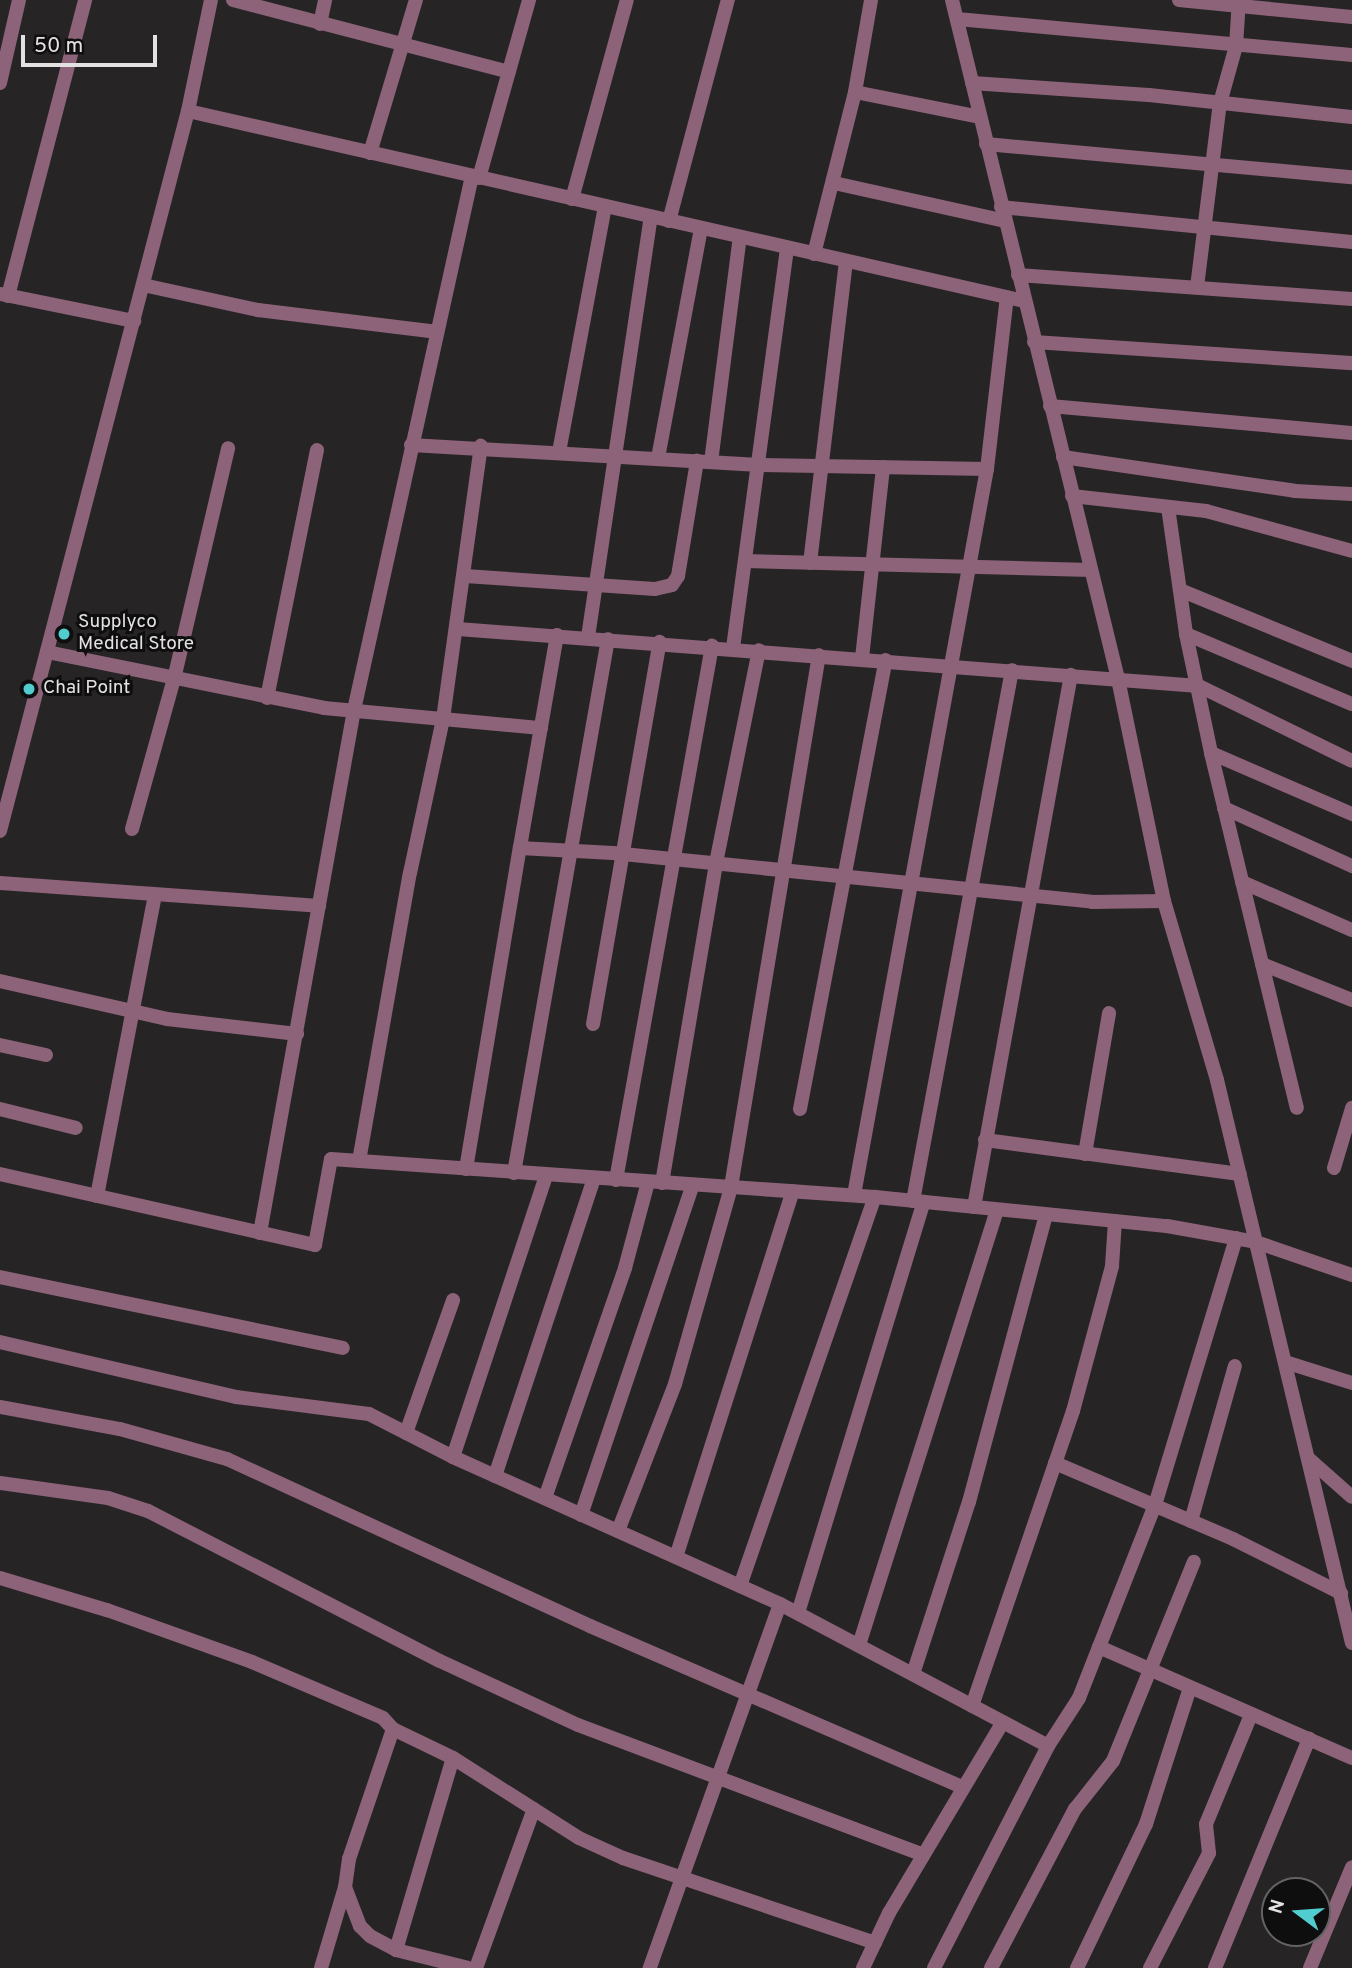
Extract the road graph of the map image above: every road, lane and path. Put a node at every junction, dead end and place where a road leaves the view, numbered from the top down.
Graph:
1 (19, 0) edge
2 (85, 0) edge
3 (211, 0) edge
4 (233, 0) edge
5 (325, 0) edge
6 (416, 0) edge
7 (529, 0) edge
8 (627, 0) edge
9 (729, 0) edge
10 (870, 0) edge
11 (952, 0) edge
12 (1179, 0) edge
13 (1239, 3) edge
14 (1352, 17) edge
15 (957, 19) junction
16 (320, 24) junction
17 (403, 46) junction
18 (1236, 46) junction
19 (1352, 55) edge
20 (509, 72) junction
21 (0, 83) edge
22 (972, 83) junction
23 (855, 92) junction
24 (1220, 103) junction
25 (188, 111) junction
26 (980, 117) junction
27 (1352, 117) edge
28 (986, 144) junction
29 (370, 153) junction
30 (1212, 163) junction
31 (475, 177) junction
32 (1352, 177) edge
33 (834, 183) junction
34 (572, 199) junction
35 (605, 206) junction
36 (1003, 214) junction
37 (651, 217) junction
38 (668, 221) junction
39 (1205, 227) junction
40 (701, 228) junction
41 (740, 237) junction
42 (1352, 242) edge
43 (788, 248) junction
44 (814, 254) junction
45 (846, 261) junction
46 (1018, 275) junction
47 (143, 285) junction
48 (1197, 286) junction
49 (4, 295) edge
50 (1007, 297) junction
51 (1352, 299) edge
52 (1024, 301) junction
53 (134, 321) junction
54 (436, 332) junction
55 (1034, 342) junction
56 (1352, 363) edge
57 (1050, 406) junction
58 (1352, 433) edge
59 (411, 444) junction
60 (481, 446) junction
61 (228, 448) dead end
62 (317, 450) dead end
63 (559, 452) junction
64 (612, 455) junction
65 (1063, 457) junction
66 (658, 458) junction
67 (704, 461) junction
68 (759, 465) junction
69 (818, 466) junction
70 (883, 467) junction
71 (987, 469) junction
72 (1352, 494) edge
73 (1072, 496) junction
74 (1168, 507) junction
75 (1352, 551) edge
76 (746, 561) junction
77 (810, 563) junction
78 (871, 565) junction
79 (970, 567) junction
80 (1091, 570) junction
81 (465, 576) junction
82 (594, 585) junction
83 (1180, 590) junction
84 (458, 629) junction
85 (1186, 634) junction
86 (557, 635) junction
87 (588, 637) junction
88 (608, 639) junction
89 (660, 642) junction
90 (712, 646) junction
91 (733, 648) junction
92 (759, 650) junction
93 (47, 652) junction
94 (819, 655) junction
95 (862, 658) junction
96 (886, 660) junction
97 (1352, 661) edge
98 (951, 666) junction
99 (1012, 670) junction
100 (1071, 675) junction
101 (174, 679) junction
102 (1118, 679) junction
103 (1199, 686) junction
104 (267, 698) junction
105 (1352, 704) edge
106 (354, 710) junction
107 (443, 719) junction
108 (541, 728) junction
109 (1211, 752) junction
110 (1352, 761) edge
111 (1224, 808) junction
112 (1352, 814) edge
113 (132, 829) dead end
114 (0, 831) edge
115 (520, 848) junction
116 (569, 850) junction
117 (624, 854) junction
118 (674, 859) junction
119 (716, 863) junction
120 (1352, 866) edge
121 (783, 871) junction
122 (841, 877) junction
123 (1242, 882) junction
124 (0, 883) edge
125 (908, 883) junction
126 (970, 890) junction
127 (155, 896) junction
128 (1034, 896) junction
129 (1164, 901) junction
130 (319, 906) junction
131 (1352, 930) edge
132 (1262, 964) junction
133 (0, 981) edge
134 (1352, 1000) edge
135 (132, 1012) junction
136 (1110, 1013) dead end
137 (593, 1024) dead end
138 (297, 1034) junction
139 (0, 1045) edge
140 (46, 1055) dead end
141 (800, 1108) dead end
142 (1297, 1108) dead end
143 (1352, 1108) edge
144 (0, 1109) edge
145 (76, 1128) dead end
146 (985, 1140) junction
147 (1085, 1154) junction
148 (359, 1161) junction
149 (1334, 1168) dead end
150 (466, 1169) junction
151 (514, 1173) junction
152 (0, 1174) edge
153 (1240, 1174) junction
154 (546, 1175) junction
155 (594, 1178) junction
156 (616, 1180) junction
157 (655, 1182) junction
158 (693, 1185) junction
159 (732, 1187) junction
160 (793, 1191) junction
161 (854, 1195) junction
162 (97, 1196) junction
163 (874, 1197) junction
164 (918, 1201) junction
165 (974, 1207) junction
166 (997, 1210) junction
167 (1046, 1215) junction
168 (1115, 1222) junction
169 (260, 1233) junction
170 (1236, 1238) junction
171 (1256, 1242) junction
172 (1352, 1275) edge
173 (0, 1277) edge
174 (453, 1300) dead end
175 (0, 1342) edge
176 (343, 1348) dead end
177 (1285, 1362) junction
178 (1235, 1366) dead end
179 (1352, 1383) edge
180 (0, 1407) edge
181 (406, 1433) junction
182 (453, 1457) junction
183 (1309, 1459) junction
184 (1055, 1463) junction
185 (495, 1476) junction
186 (0, 1483) edge
187 (1352, 1497) edge
188 (545, 1498) junction
189 (1155, 1506) junction
190 (581, 1515) junction
191 (1191, 1521) junction
192 (618, 1531) junction
193 (676, 1557) junction
194 (1194, 1562) dead end
195 (0, 1578) edge
196 (740, 1586) junction
197 (1345, 1600) edge
198 (780, 1604) junction
199 (798, 1613) junction
200 (1352, 1643) edge
201 (859, 1645) junction
202 (1100, 1647) junction
203 (1149, 1670) junction
204 (913, 1674) junction
205 (1190, 1688) junction
206 (749, 1691) junction
207 (972, 1706) junction
208 (1251, 1715) junction
209 (1003, 1722) junction
210 (393, 1729) junction
211 (1309, 1739) junction
212 (1048, 1746) junction
213 (453, 1758) junction
214 (1352, 1758) edge
215 (719, 1776) junction
216 (962, 1787) junction
217 (534, 1810) junction
218 (923, 1854) junction
219 (1352, 1867) edge
220 (683, 1875) junction
221 (345, 1887) junction
222 (874, 1943) junction
223 (396, 1950) junction
224 (321, 1968) edge
225 (468, 1968) edge
226 (476, 1968) edge
227 (650, 1968) edge
228 (863, 1968) edge
229 (934, 1968) edge
230 (991, 1968) edge
231 (1077, 1968) edge
232 (1150, 1968) edge
233 (1214, 1968) edge
234 (1310, 1968) edge

1 - 21 street
2 - 49 street
3 - 25 street
4 - 16 street
5 - 16 street
6 - 17 street
7 - 20 street
8 - 34 street
9 - 38 street
10 - 23 street
11 - 15 street
12 - 13 street
13 - 14 street
13 - 18 street
15 - 18 street
15 - 22 street
16 - 17 street
17 - 20 street
17 - 29 street
18 - 19 street
18 - 24 street
20 - 31 street
22 - 24 street
22 - 26 street
23 - 26 street
23 - 33 street
24 - 27 street
24 - 30 street
25 - 29 street
25 - 47 street
26 - 28 street
28 - 30 street
28 - 36 street
29 - 31 street
30 - 32 street
30 - 39 street
31 - 34 street
31 - 54 street
33 - 36 street
33 - 44 street
34 - 35 street
35 - 37 street
35 - 63 street
36 - 39 street
36 - 46 street
37 - 38 street
37 - 64 street
38 - 40 street
39 - 42 street
39 - 48 street
40 - 41 street
40 - 66 street
41 - 43 street
41 - 67 street
43 - 44 street
43 - 68 street
44 - 45 street
45 - 50 street
45 - 69 street
46 - 48 street
46 - 52 street
47 - 53 street
47 - 54 street
48 - 51 street
49 - 53 street
50 - 52 street
50 - 71 street
52 - 55 street
53 - 93 street
54 - 59 street
55 - 56 street
55 - 57 street
57 - 58 street
57 - 65 street
59 - 60 street
59 - 106 street
60 - 63 street
60 - 81 street
61 - 101 street
62 - 104 street
63 - 64 street
64 - 66 street
64 - 82 street
65 - 72 street
65 - 73 street
66 - 67 street
67 - 68 street
67 - 82 street
68 - 69 street
68 - 76 street
69 - 70 street
69 - 77 street
70 - 71 street
70 - 78 street
71 - 79 street
73 - 74 street
73 - 80 street
74 - 75 street
74 - 83 street
76 - 77 street
76 - 91 street
77 - 78 street
78 - 79 street
78 - 95 street
79 - 80 street
79 - 98 street
80 - 102 street
81 - 82 street
81 - 84 street
82 - 87 street
83 - 85 street
83 - 97 street
84 - 86 street
84 - 107 street
85 - 103 street
85 - 105 street
86 - 87 street
86 - 108 street
87 - 88 street
88 - 89 street
88 - 116 street
89 - 90 street
89 - 117 street
90 - 91 street
90 - 118 street
91 - 92 street
92 - 94 street
92 - 119 street
93 - 101 street
93 - 114 street
94 - 95 street
94 - 121 street
95 - 96 street
96 - 98 street
96 - 122 street
98 - 99 street
98 - 125 street
99 - 100 street
99 - 126 street
100 - 102 street
100 - 128 street
101 - 104 street
101 - 113 street
102 - 103 street
102 - 129 street
103 - 109 street
103 - 110 street
104 - 106 street
106 - 107 street
106 - 130 street
107 - 108 street
107 - 148 street
108 - 115 street
109 - 111 street
109 - 112 street
111 - 120 street
111 - 123 street
115 - 116 street
115 - 150 street
116 - 117 street
116 - 151 street
117 - 118 street
117 - 137 street
118 - 119 street
118 - 156 street
119 - 121 street
119 - 157 street
121 - 122 street
121 - 159 street
122 - 125 street
122 - 141 street
123 - 131 street
123 - 132 street
124 - 127 street
125 - 126 street
125 - 161 street
126 - 128 street
126 - 164 street
127 - 130 street
127 - 135 street
128 - 129 street
128 - 146 street
129 - 153 street
130 - 138 street
132 - 134 street
132 - 142 street
133 - 135 street
135 - 138 street
135 - 162 street
136 - 147 street
138 - 169 street
139 - 140 street
143 - 149 street
144 - 145 street
146 - 147 street
146 - 165 street
147 - 153 street
148 - 150 street
148 - 169 street
150 - 151 street
151 - 154 street
152 - 162 street
153 - 171 street
154 - 155 street
154 - 182 street
155 - 156 street
155 - 185 street
156 - 157 street
157 - 158 street
157 - 188 street
158 - 159 street
158 - 190 street
159 - 160 street
159 - 192 street
160 - 161 street
160 - 193 street
161 - 163 street
162 - 169 street
163 - 164 street
163 - 196 street
164 - 165 street
164 - 199 street
165 - 166 street
166 - 167 street
166 - 201 street
167 - 168 street
167 - 204 street
168 - 170 street
168 - 184 street
170 - 171 street
170 - 189 street
171 - 172 street
171 - 177 street
173 - 176 street
174 - 181 street
175 - 181 street
177 - 179 street
177 - 183 street
178 - 191 street
180 - 206 street
181 - 182 street
182 - 185 street
183 - 187 street
183 - 197 street
184 - 189 street
184 - 207 street
185 - 188 street
186 - 215 street
188 - 190 street
189 - 191 street
189 - 202 street
190 - 192 street
191 - 197 street
192 - 193 street
193 - 196 street
194 - 203 street
195 - 210 street
196 - 198 street
197 - 200 street
198 - 199 street
198 - 206 street
199 - 201 street
201 - 204 street
202 - 203 street
202 - 212 street
203 - 205 street
203 - 230 street
204 - 207 street
205 - 208 street
205 - 231 street
206 - 215 street
206 - 216 street
207 - 209 street
208 - 211 street
208 - 232 street
209 - 212 street
209 - 216 street
210 - 213 street
210 - 221 street
211 - 214 street
211 - 233 street
212 - 229 street
213 - 217 street
213 - 223 street
215 - 218 street
215 - 220 street
216 - 218 street
217 - 220 street
217 - 226 street
218 - 222 street
219 - 234 street
220 - 222 street
220 - 227 street
221 - 223 street
221 - 224 street
222 - 228 street
223 - 225 street

